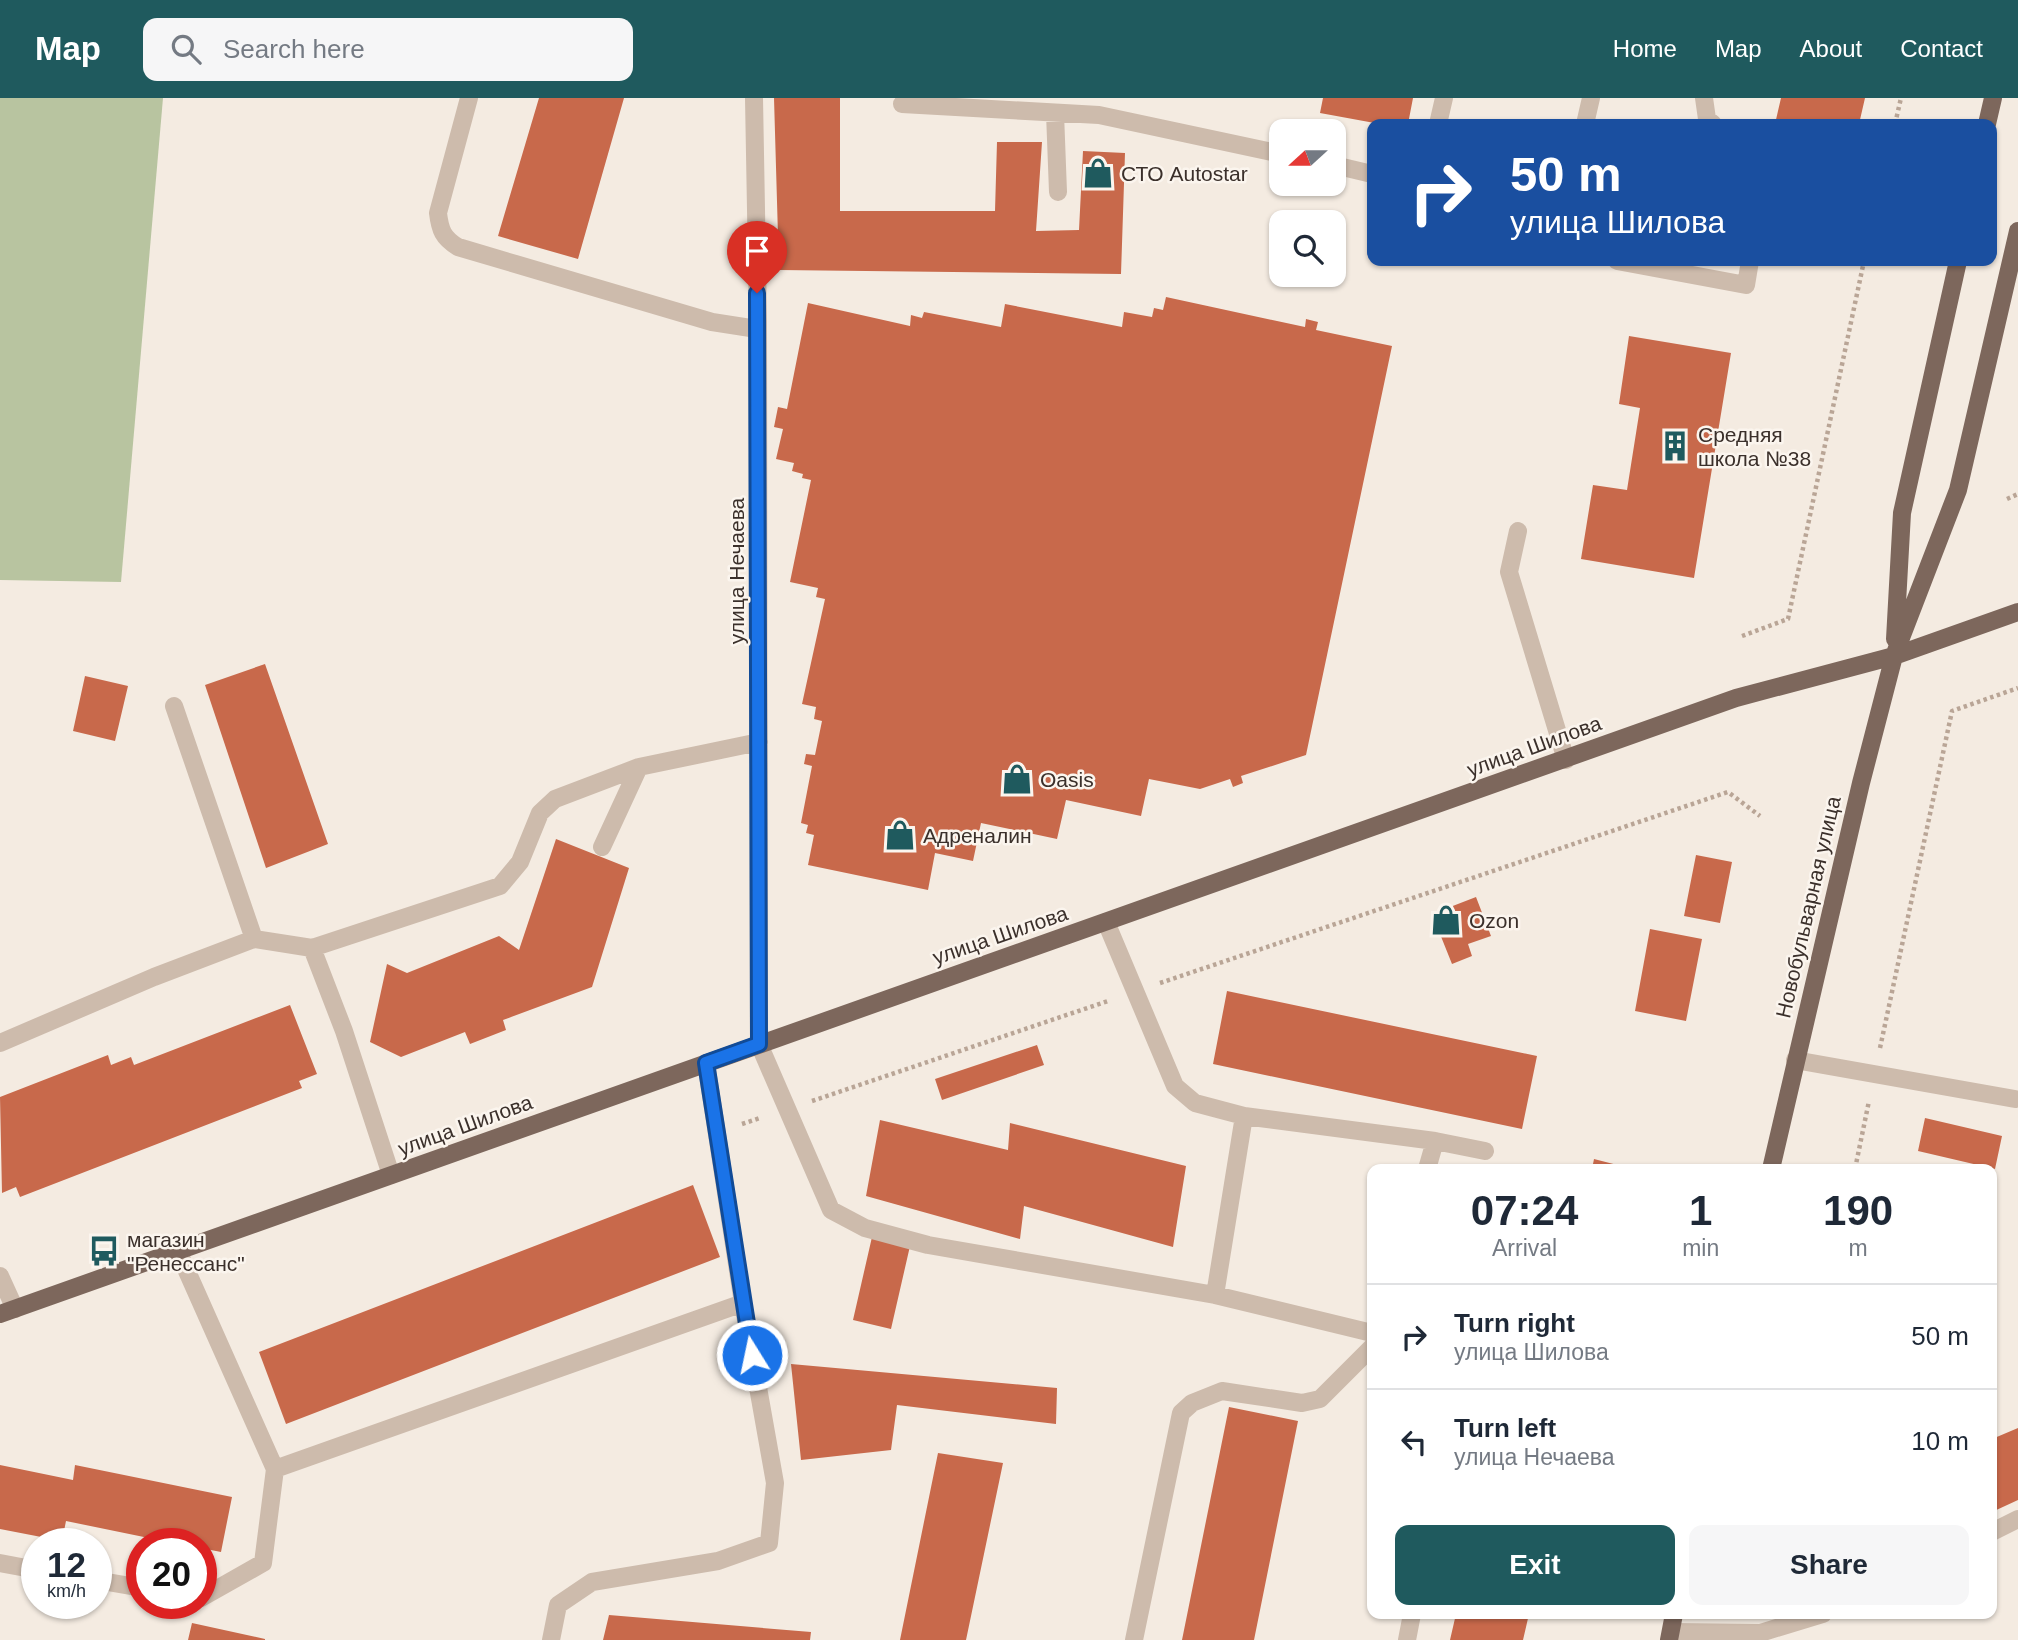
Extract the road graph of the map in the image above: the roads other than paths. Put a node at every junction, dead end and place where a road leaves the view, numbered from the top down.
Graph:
1 (469, 98) edge
2 (754, 98) edge
3 (1444, 98) edge
4 (1591, 98) edge
5 (1704, 98) edge
6 (1993, 98) edge
7 (902, 104) dead end
8 (1100, 107) edge
9 (1055, 113) junction
10 (1439, 119) edge
11 (1586, 119) edge
12 (1708, 119) edge
13 (1988, 119) edge
14 (1269, 151) edge
15 (1346, 168) edge
16 (1367, 173) edge
17 (1058, 192) dead end
18 (2018, 231) edge
19 (1645, 266) edge
20 (1749, 266) edge
21 (1957, 266) edge
22 (757, 325) junction
23 (1518, 531) dead end
24 (2018, 612) edge
25 (1894, 656) junction
26 (174, 706) dead end
27 (759, 742) junction
28 (1566, 760) junction
29 (639, 767) junction
30 (602, 847) dead end
31 (1105, 922) junction
32 (254, 939) junction
33 (312, 948) junction
34 (0, 1043) edge
35 (759, 1044) junction
36 (1795, 1060) junction
37 (706, 1063) junction
38 (2015, 1099) dead end
39 (1244, 1116) junction
40 (1435, 1141) junction
41 (1485, 1151) dead end
42 (1428, 1164) edge
43 (1772, 1164) edge
44 (391, 1175) junction
45 (178, 1251) junction
46 (0, 1276) edge
47 (1215, 1295) junction
48 (743, 1303) junction
49 (7, 1312) edge
50 (1367, 1333) edge
51 (1367, 1352) edge
52 (275, 1469) junction
53 (2018, 1519) edge
54 (1997, 1530) edge
55 (0, 1563) edge
56 (21, 1567) edge
57 (217, 1589) edge
58 (1411, 1619) edge
59 (1806, 1619) edge
60 (1670, 1636) edge
61 (551, 1640) edge
62 (1134, 1640) edge
63 (1407, 1640) edge

1 - 22 street
2 - 22 street, улица Нечаева
3 - 10 street
4 - 11 street
5 - 12 street
6 - 13 main road
7 - 9 street
8 - 9 street
8 - 14 street
9 - 17 street
15 - 16 street
18 - 25 main road, Новобульварная улица
19 - 20 street
21 - 25 main road, Новобульварная улица
22 - 27 street, улица Нечаева
23 - 28 street
24 - 25 main road, улица Шилова
25 - 28 main road, улица Шилова
25 - 36 main road, Новобульварная улица
26 - 32 street
27 - 29 street
27 - 35 street, улица Нечаева
28 - 31 main road, улица Шилова
29 - 30 street
29 - 33 street
31 - 35 main road, улица Шилова
31 - 39 street
32 - 33 street
32 - 34 street
33 - 44 street
35 - 37 main road, улица Шилова
35 - 47 street
36 - 38 street
36 - 43 main road, Новобульварная улица
37 - 44 main road, улица Шилова
37 - 48 street
39 - 40 street
39 - 47 street
40 - 41 street
40 - 42 street
44 - 45 main road, улица Шилова
45 - 49 main road, улица Шилова
45 - 52 street
46 - 49 street
47 - 50 street
48 - 52 street
48 - 61 street
51 - 62 street
52 - 57 street
53 - 54 street
55 - 56 street
58 - 63 street
59 - 60 street

